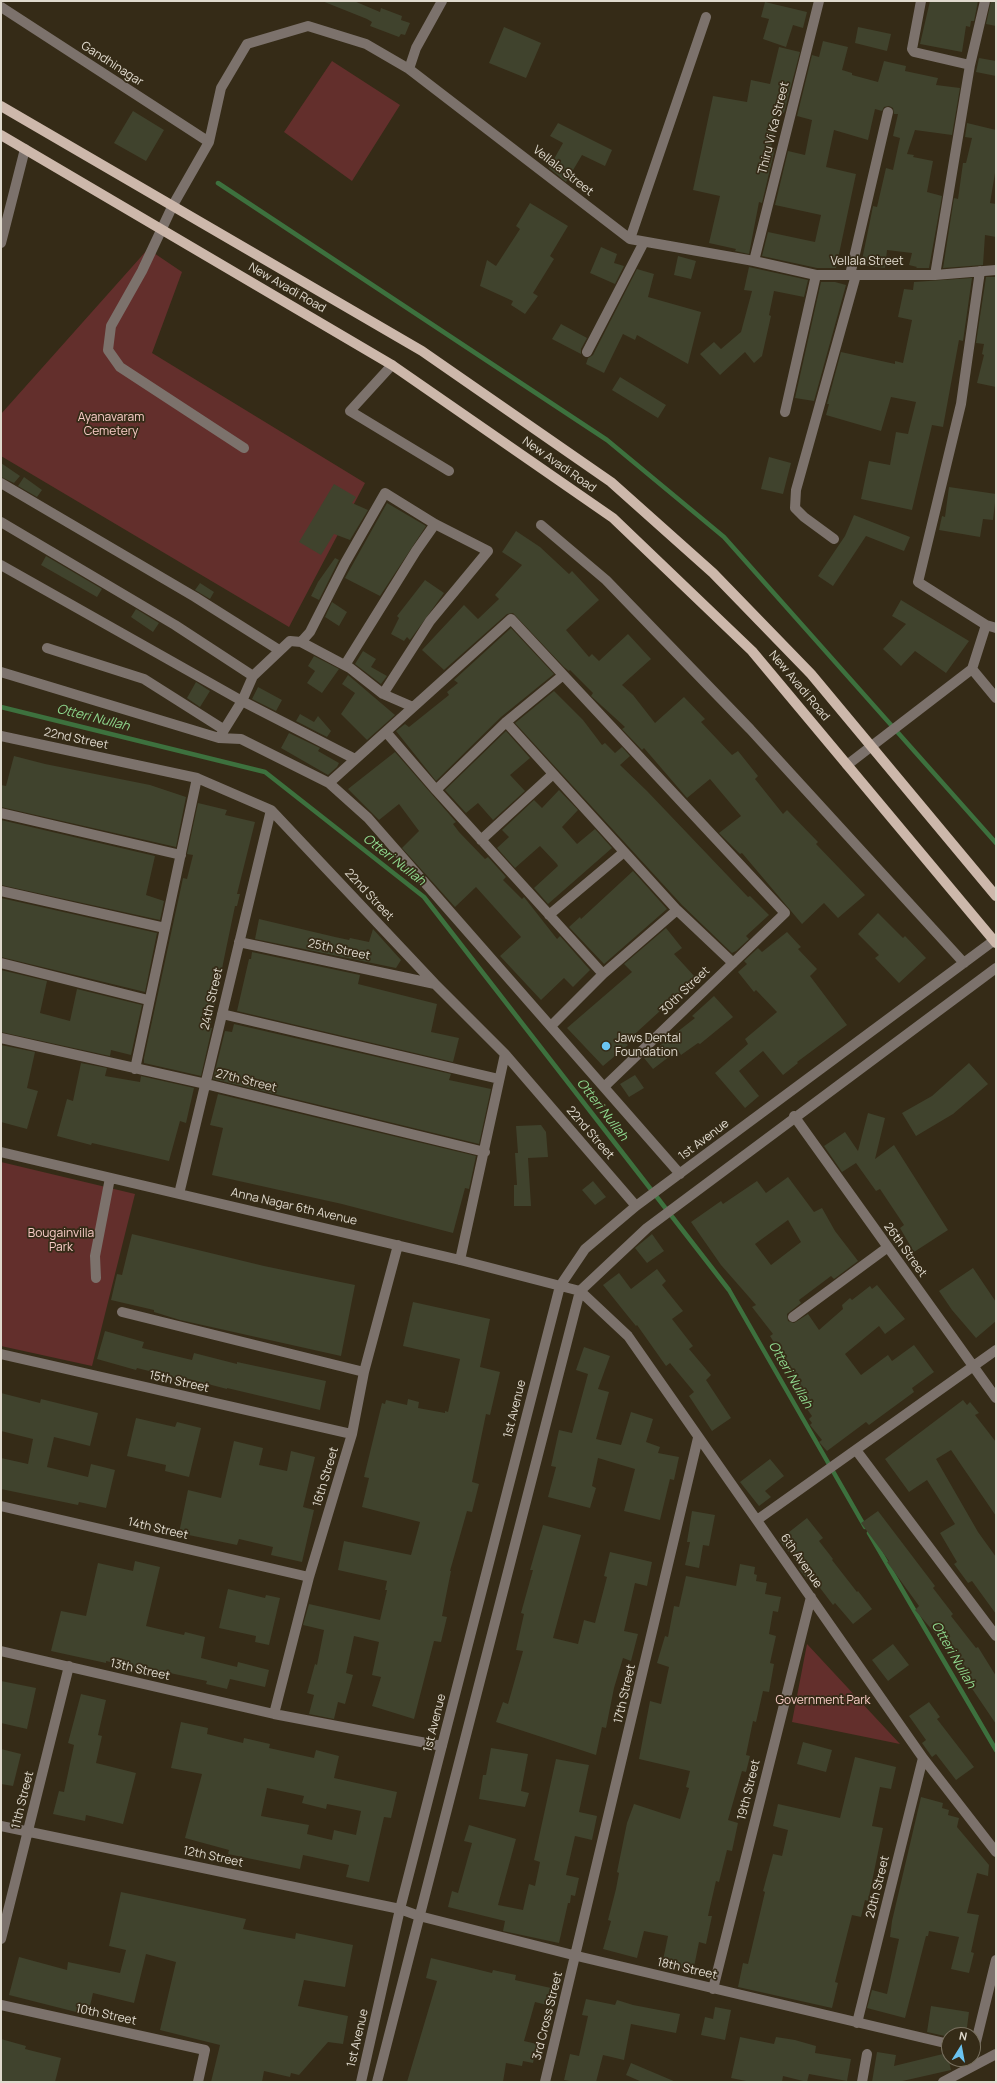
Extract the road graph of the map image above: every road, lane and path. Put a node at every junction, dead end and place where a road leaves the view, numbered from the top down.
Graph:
1 (442, 1) edge
2 (819, 1) edge
3 (921, 1) edge
4 (985, 1) edge
5 (1, 7) edge
6 (706, 17) dead end
7 (970, 65) junction
8 (409, 69) junction
9 (1, 106) edge
10 (888, 112) dead end
11 (1, 135) edge
12 (209, 142) junction
13 (25, 149) junction
14 (173, 205) junction
15 (161, 230) junction
16 (630, 239) junction
17 (644, 242) junction
18 (1, 243) edge
19 (754, 262) junction
20 (996, 270) edge
21 (980, 271) junction
22 (816, 275) junction
23 (853, 275) junction
24 (935, 275) junction
25 (587, 352) dead end
26 (392, 365) junction
27 (785, 412) dead end
28 (244, 448) dead end
29 (449, 471) dead end
30 (1, 483) edge
31 (1, 522) edge
32 (435, 524) junction
33 (541, 525) dead end
34 (834, 539) dead end
35 (1, 565) edge
36 (991, 627) edge
37 (301, 642) junction
38 (47, 648) dead end
39 (279, 650) junction
40 (345, 665) junction
41 (972, 669) junction
42 (1, 672) edge
43 (254, 676) junction
44 (562, 676) junction
45 (383, 694) junction
46 (996, 698) edge
47 (242, 701) junction
48 (413, 707) junction
49 (506, 722) junction
50 (386, 732) junction
51 (221, 734) junction
52 (1, 736) edge
53 (872, 745) junction
54 (355, 759) junction
55 (848, 765) junction
56 (553, 774) junction
57 (197, 778) junction
58 (329, 783) junction
59 (436, 790) junction
60 (271, 810) junction
61 (1, 813) edge
62 (481, 840) junction
63 (624, 852) junction
64 (181, 855) junction
65 (1, 891) edge
66 (996, 896) edge
67 (677, 910) junction
68 (549, 915) junction
69 (165, 928) junction
70 (995, 941) edge
71 (239, 942) junction
72 (1, 963) edge
73 (733, 963) junction
74 (964, 963) junction
75 (996, 968) edge
76 (603, 974) junction
77 (435, 984) junction
78 (148, 1000) junction
79 (222, 1014) junction
80 (550, 1026) junction
81 (1, 1038) edge
82 (505, 1054) junction
83 (136, 1069) junction
84 (499, 1079) junction
85 (206, 1084) junction
86 (604, 1087) junction
87 (794, 1116) junction
88 (1, 1152) edge
89 (485, 1152) junction
90 (680, 1174) junction
91 (110, 1178) junction
92 (179, 1194) junction
93 (636, 1206) junction
94 (398, 1245) junction
95 (888, 1247) junction
96 (460, 1260) junction
97 (96, 1278) dead end
98 (560, 1286) junction
99 (580, 1291) junction
100 (122, 1312) dead end
101 (793, 1317) dead end
102 (996, 1350) edge
103 (1, 1354) edge
104 (973, 1366) junction
105 (364, 1372) junction
106 (996, 1398) edge
107 (352, 1434) junction
108 (698, 1438) junction
109 (856, 1450) junction
110 (1, 1506) edge
111 (757, 1520) junction
112 (309, 1577) junction
113 (811, 1597) junction
114 (996, 1636) edge
115 (1, 1651) edge
116 (69, 1666) junction
117 (274, 1714) junction
118 (442, 1746) junction
119 (923, 1758) junction
120 (1, 1826) edge
121 (29, 1832) junction
122 (996, 1852) edge
123 (400, 1909) junction
124 (419, 1916) junction
125 (1, 1939) edge
126 (576, 1956) junction
127 (996, 1960) edge
128 (713, 1989) junction
129 (1, 2005) edge
130 (857, 2023) junction
131 (980, 2027) edge
132 (941, 2042) edge
133 (981, 2051) edge
134 (867, 2054) dead end
135 (995, 2054) edge
136 (198, 2082) edge
137 (361, 2082) edge
138 (377, 2082) edge
139 (545, 2082) edge
140 (862, 2082) edge
141 (943, 2082) edge

1 - 8 street
2 - 19 street, Thiru Vi Ka Street
3 - 7 street
4 - 7 street
5 - 12 street, Gandhinagar
6 - 16 street
7 - 24 street
8 - 12 street, Vellala Street
8 - 16 street, Vellala Street
9 - 14 main road, New Avadi Road
10 - 23 street
11 - 13 main road, New Avadi Road
12 - 14 street, Vellala Street
13 - 15 main road, New Avadi Road
13 - 18 street
14 - 15 street, Vellala Street
14 - 53 main road, New Avadi Road
15 - 26 main road, New Avadi Road
15 - 28 street, Vellala Street
16 - 17 street, Vellala Street
17 - 19 street, Vellala Street
17 - 25 street
19 - 22 street, Vellala Street
20 - 21 street, Vellala Street
21 - 24 street, Vellala Street
21 - 36 street
22 - 23 street, Vellala Street
22 - 27 street
23 - 24 street, Vellala Street
23 - 34 street
26 - 29 street
26 - 55 main road, New Avadi Road
30 - 39 street
31 - 43 street
32 - 37 street
32 - 40 street
32 - 45 street
33 - 74 street
35 - 47 street
36 - 41 street
37 - 39 street
37 - 40 street
38 - 51 street
39 - 43 street
40 - 45 street
41 - 46 street
41 - 53 street
42 - 51 street
43 - 47 street
44 - 48 street
44 - 49 street
44 - 73 street, 30th Street
45 - 48 street
47 - 51 street
47 - 54 street
48 - 50 street
49 - 56 street
49 - 59 street
50 - 54 street
50 - 59 street
51 - 58 street
52 - 57 street, 22nd Street
53 - 55 street
53 - 66 main road, New Avadi Road
54 - 58 street
55 - 70 main road, New Avadi Road
56 - 62 street
56 - 63 street
57 - 60 street, 22nd Street
57 - 64 street
58 - 80 street
59 - 62 street
60 - 71 street, 24th Street
60 - 77 street, 22nd Street
61 - 64 street
62 - 68 street
63 - 67 street
63 - 68 street
64 - 69 street
65 - 69 street
67 - 73 street
67 - 76 street
68 - 76 street
69 - 78 street
70 - 74 street, 1st Avenue
71 - 77 street, 25th Street
71 - 79 street, 24th Street
72 - 78 street
73 - 86 street, 30th Street
74 - 90 street, 1st Avenue
75 - 87 street
76 - 80 street
77 - 82 street, 22nd Street
78 - 83 street
79 - 84 street
79 - 85 street, 24th Street
80 - 86 street
81 - 83 street, 27th Street
82 - 84 street
82 - 93 street, 22nd Street
83 - 85 street, 27th Street
84 - 89 street
85 - 89 street, 27th Street
85 - 92 street, 24th Street
86 - 90 street
87 - 95 street, 26th Street
87 - 99 street
88 - 91 street, Anna Nagar 6th Avenue
89 - 96 street
90 - 93 street, 1st Avenue
91 - 92 street, Anna Nagar 6th Avenue
91 - 97 street
92 - 94 street, Anna Nagar 6th Avenue
93 - 98 street, 1st Avenue
94 - 96 street, Anna Nagar 6th Avenue
94 - 105 street, 16th Street
95 - 101 street
95 - 104 street, 26th Street
96 - 98 street, Anna Nagar 6th Avenue
98 - 99 street, Anna Nagar 6th Avenue
98 - 118 street, 1st Avenue
99 - 108 street, 6th Avenue
99 - 124 street
100 - 105 street
102 - 104 street
103 - 107 street, 15th Street
104 - 106 street, 26th Street
104 - 109 street
105 - 107 street, 16th Street
107 - 112 street, 16th Street
108 - 111 street, 6th Avenue
108 - 126 street, 17th Street
109 - 111 street
109 - 114 street
110 - 112 street, 14th Street
111 - 113 street, 6th Avenue
112 - 117 street, 16th Street
113 - 119 street, 6th Avenue
113 - 128 street, 19th Street
115 - 116 street, 13th Street
116 - 117 street, 13th Street
116 - 121 street, 11th Street
117 - 118 street, 13th Street
118 - 123 street, 1st Avenue
119 - 122 street, 6th Avenue
119 - 130 street, 20th Street
120 - 121 street, 12th Street
121 - 123 street, 12th Street
121 - 125 street, 11th Street
123 - 124 street, 12th Street
123 - 137 street, 1st Avenue
124 - 126 street, 18th Street
124 - 138 street
126 - 128 street, 18th Street
126 - 139 street, 3rd Cross Street
127 - 131 street
128 - 130 street, 18th Street
129 - 136 street, 10th Street
130 - 132 street, 18th Street
133 - 135 street
134 - 140 street
135 - 141 street

